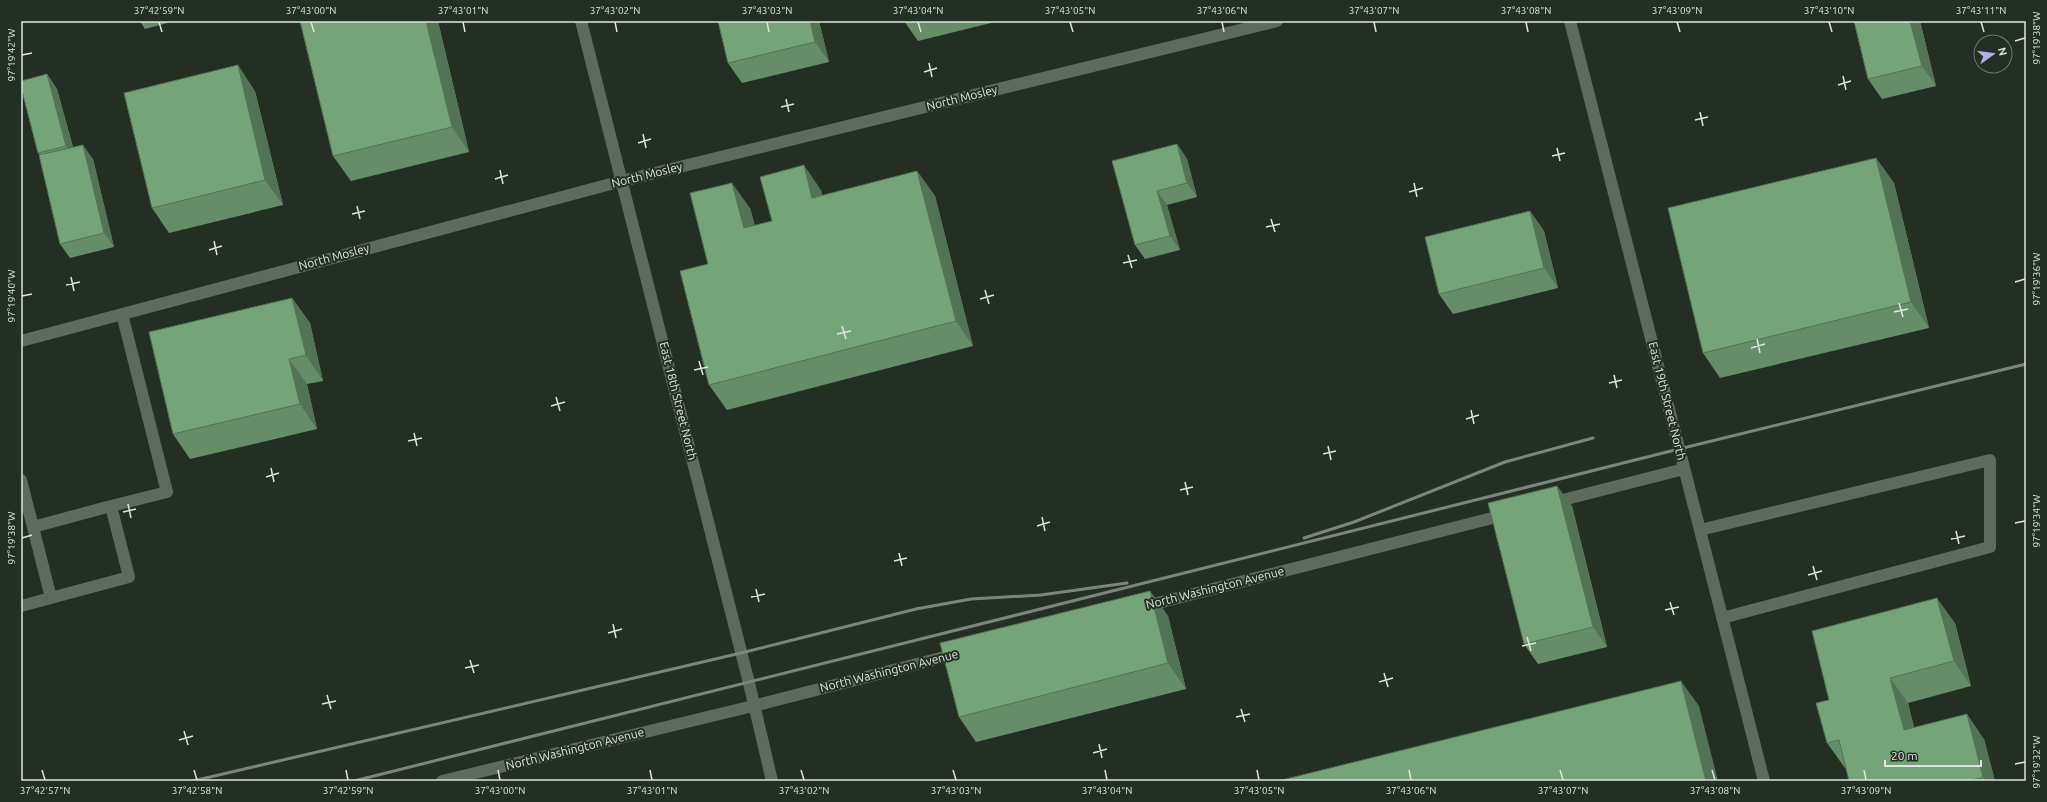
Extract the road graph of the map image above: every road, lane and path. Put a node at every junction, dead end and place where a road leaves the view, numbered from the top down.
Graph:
1 (581, 21) edge
2 (1277, 21) edge
3 (1570, 21) edge
4 (622, 181) junction
5 (122, 314) junction
6 (21, 341) edge
7 (1684, 469) junction
8 (21, 480) edge
9 (111, 506) junction
10 (1538, 506) edge
11 (1523, 510) edge
12 (33, 527) junction
13 (1700, 530) junction
14 (51, 598) junction
15 (21, 606) edge
16 (1130, 610) edge
17 (1722, 618) junction
18 (969, 651) edge
19 (753, 706) junction
20 (442, 781) edge
21 (772, 781) edge
22 (1764, 781) edge

1 - 4 street, East 18th Street North
2 - 4 street, North Mosley
3 - 7 street, East 19th Street North
4 - 5 street, North Mosley
4 - 19 street, East 18th Street North
5 - 6 street, North Mosley
5 - 9 street
7 - 10 street
7 - 13 street, East 19th Street North
8 - 12 street
9 - 12 street
9 - 14 street
11 - 16 street, North Washington Avenue
12 - 14 street
13 - 17 street, East 19th Street North
13 - 17 street
14 - 15 street
17 - 22 street, East 19th Street North
18 - 19 street, North Washington Avenue
19 - 20 street, North Washington Avenue
19 - 21 street, East 18th Street North

